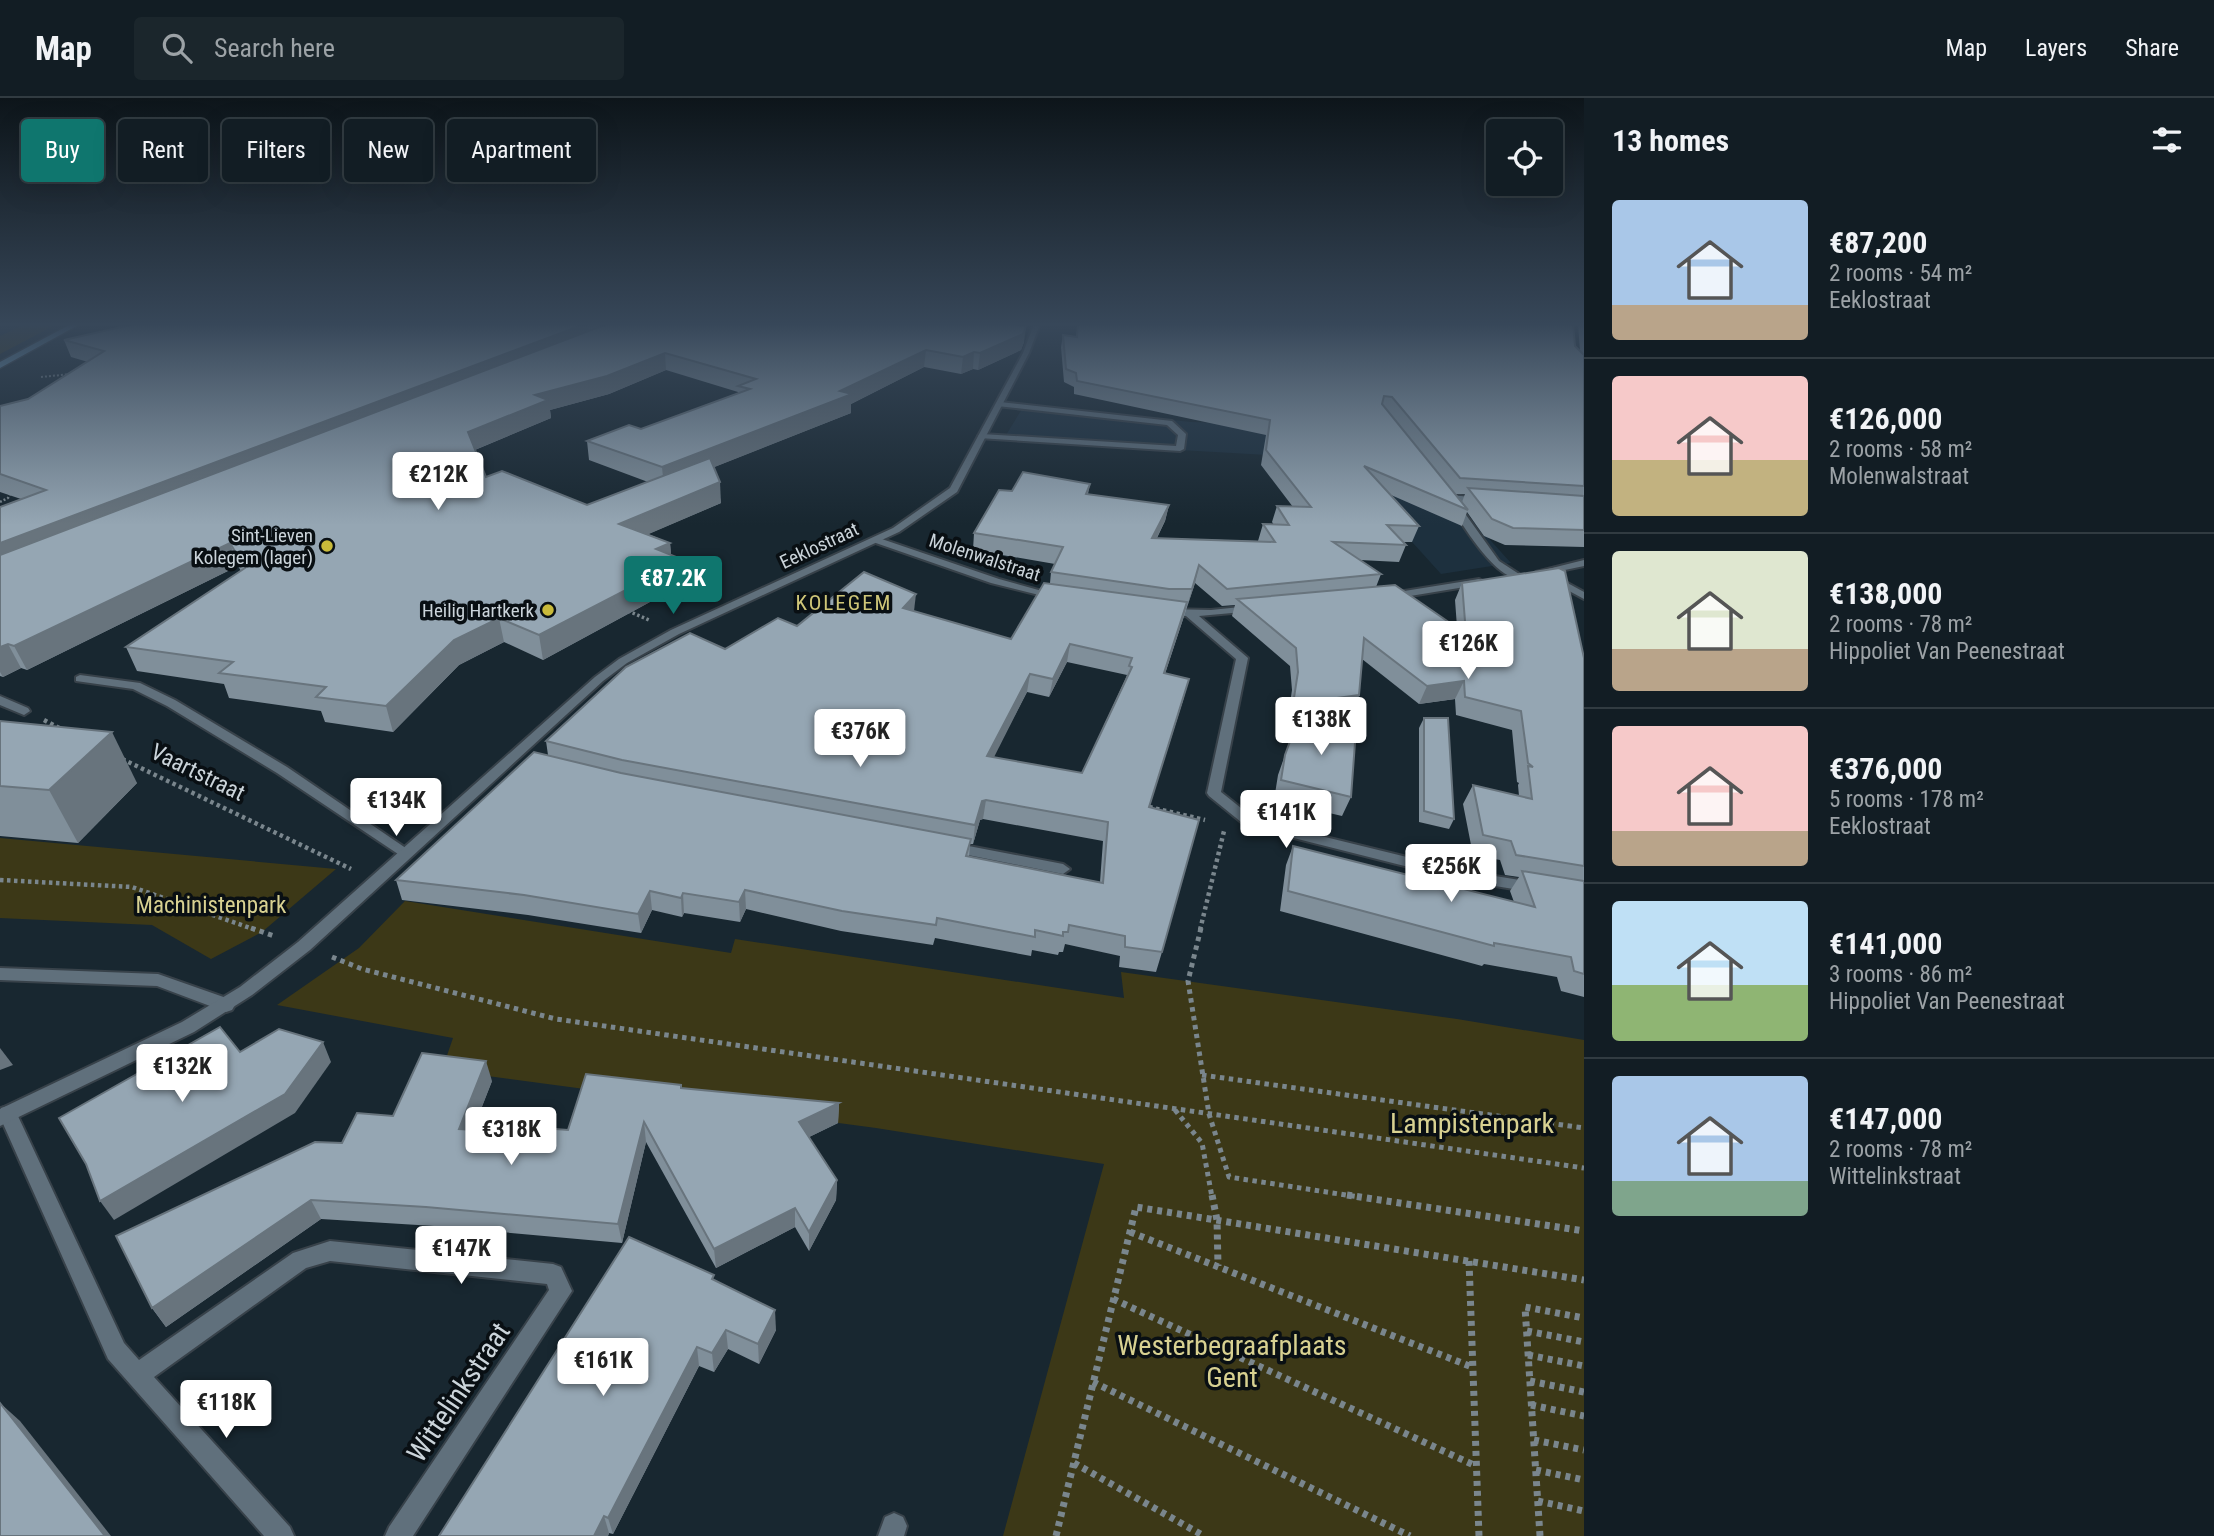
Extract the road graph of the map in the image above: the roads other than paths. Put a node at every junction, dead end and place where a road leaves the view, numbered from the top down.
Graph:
1 (1005, 391) edge
2 (1000, 404) junction
3 (982, 436) junction
4 (1440, 488) edge
5 (1449, 498) junction
6 (1489, 500) edge
7 (876, 540) junction
8 (1584, 563) edge
9 (1540, 572) junction
10 (1515, 576) junction
11 (1502, 578) edge
12 (1489, 580) edge
13 (1584, 596) edge
14 (1385, 597) edge
15 (1073, 599) edge
16 (1265, 608) edge
17 (1151, 610) edge
18 (1188, 612) junction
19 (79, 679) dead end
20 (0, 700) edge
21 (24, 711) road end
22 (940, 845) edge
23 (406, 853) junction
24 (1063, 869) dead end
25 (1544, 889) edge
26 (0, 974) edge
27 (226, 1005) junction
28 (4, 1116) edge
29 (137, 1375) junction
30 (281, 1536) edge
31 (398, 1536) edge

1 - 2 street, Eeklostraat
2 - 3 street, Eeklostraat
2 - 3 street
3 - 7 street, Eeklostraat
4 - 5 street
5 - 6 street
5 - 10 street
7 - 15 street, Molenwalstraat
7 - 23 street, Eeklostraat
8 - 9 street
9 - 10 street
9 - 13 street
10 - 11 street
12 - 14 street
16 - 18 street
17 - 18 street
18 - 25 street
19 - 23 street
20 - 21 street
22 - 24 street
23 - 27 street, Eeklostraat
26 - 27 street
27 - 28 street, Eeklostraat
28 - 29 street
29 - 30 street
29 - 31 street, Wittelinkstraat

